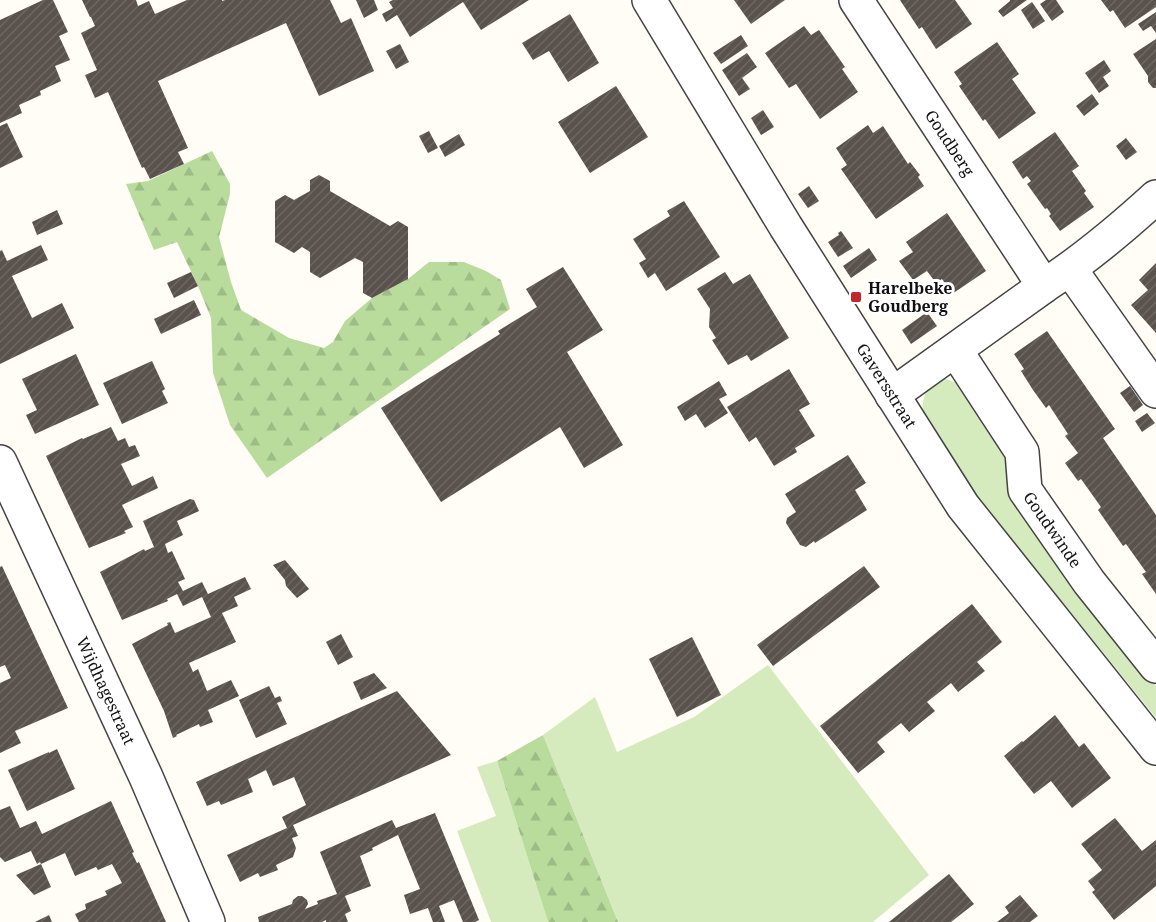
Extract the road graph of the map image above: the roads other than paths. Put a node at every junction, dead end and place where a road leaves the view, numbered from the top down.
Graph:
1 (649, 0) edge
2 (856, 0) edge
3 (1156, 196) edge
4 (1057, 278) junction
5 (956, 351) junction
6 (1145, 363) edge
7 (1156, 391) edge
8 (892, 396) junction
9 (0, 462) edge
10 (1156, 666) edge
11 (1156, 748) edge
12 (208, 922) edge

1 - 8 street, Gaversstraat
2 - 4 street, Goudberg
3 - 4 street
4 - 5 street
4 - 6 street, Goudberg
5 - 8 street
5 - 10 street, Goudwinde
6 - 7 street, Goudberg
8 - 11 street, Gaversstraat
9 - 12 street, Wijdhagestraat

